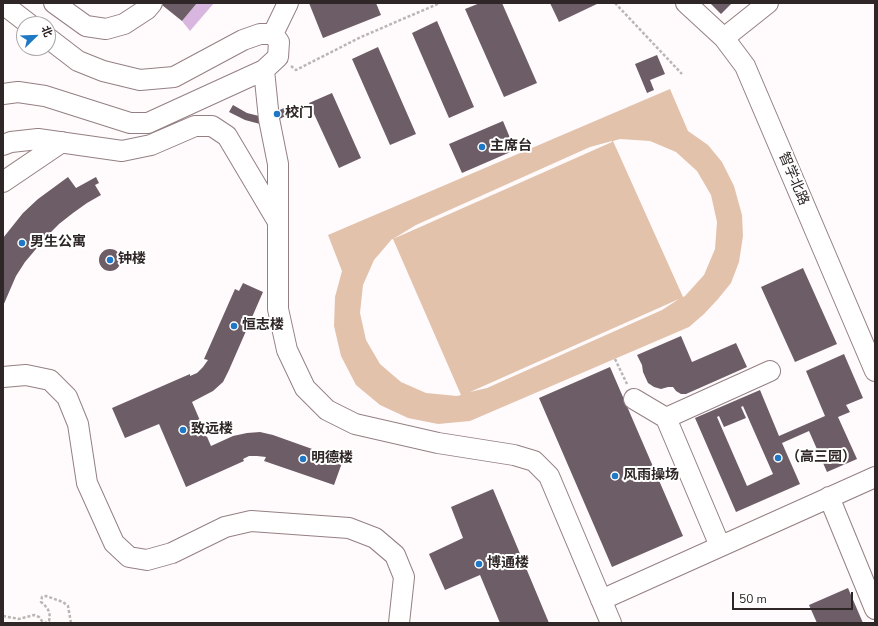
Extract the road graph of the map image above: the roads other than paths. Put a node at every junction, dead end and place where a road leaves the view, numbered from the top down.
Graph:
1 (54, 3) edge
2 (152, 3) edge
3 (288, 3) edge
4 (686, 3) edge
5 (768, 3) edge
6 (3, 4) edge
7 (19, 16) edge
8 (272, 34) junction
9 (724, 38) junction
10 (56, 44) edge
11 (271, 63) junction
12 (3, 94) edge
13 (62, 142) junction
14 (3, 145) edge
15 (3, 182) edge
16 (278, 222) junction
17 (770, 371) dead end
18 (875, 371) edge
19 (3, 377) edge
20 (634, 398) road end
21 (666, 418) junction
22 (875, 477) edge
23 (829, 497) junction
24 (720, 546) junction
25 (601, 600) junction
26 (875, 609) edge
27 (399, 623) edge
28 (611, 623) edge

1 - 2 street
3 - 8 street
4 - 9 street, 智学北路
5 - 9 street
6 - 7 street
8 - 10 street
8 - 11 street
9 - 18 street, 智学北路
11 - 12 street
11 - 16 street
13 - 14 street
13 - 15 street
13 - 16 street
16 - 25 street
17 - 21 street
19 - 27 street
20 - 21 street
21 - 24 street
22 - 23 street
23 - 24 street
23 - 26 street
24 - 25 street
25 - 28 street

